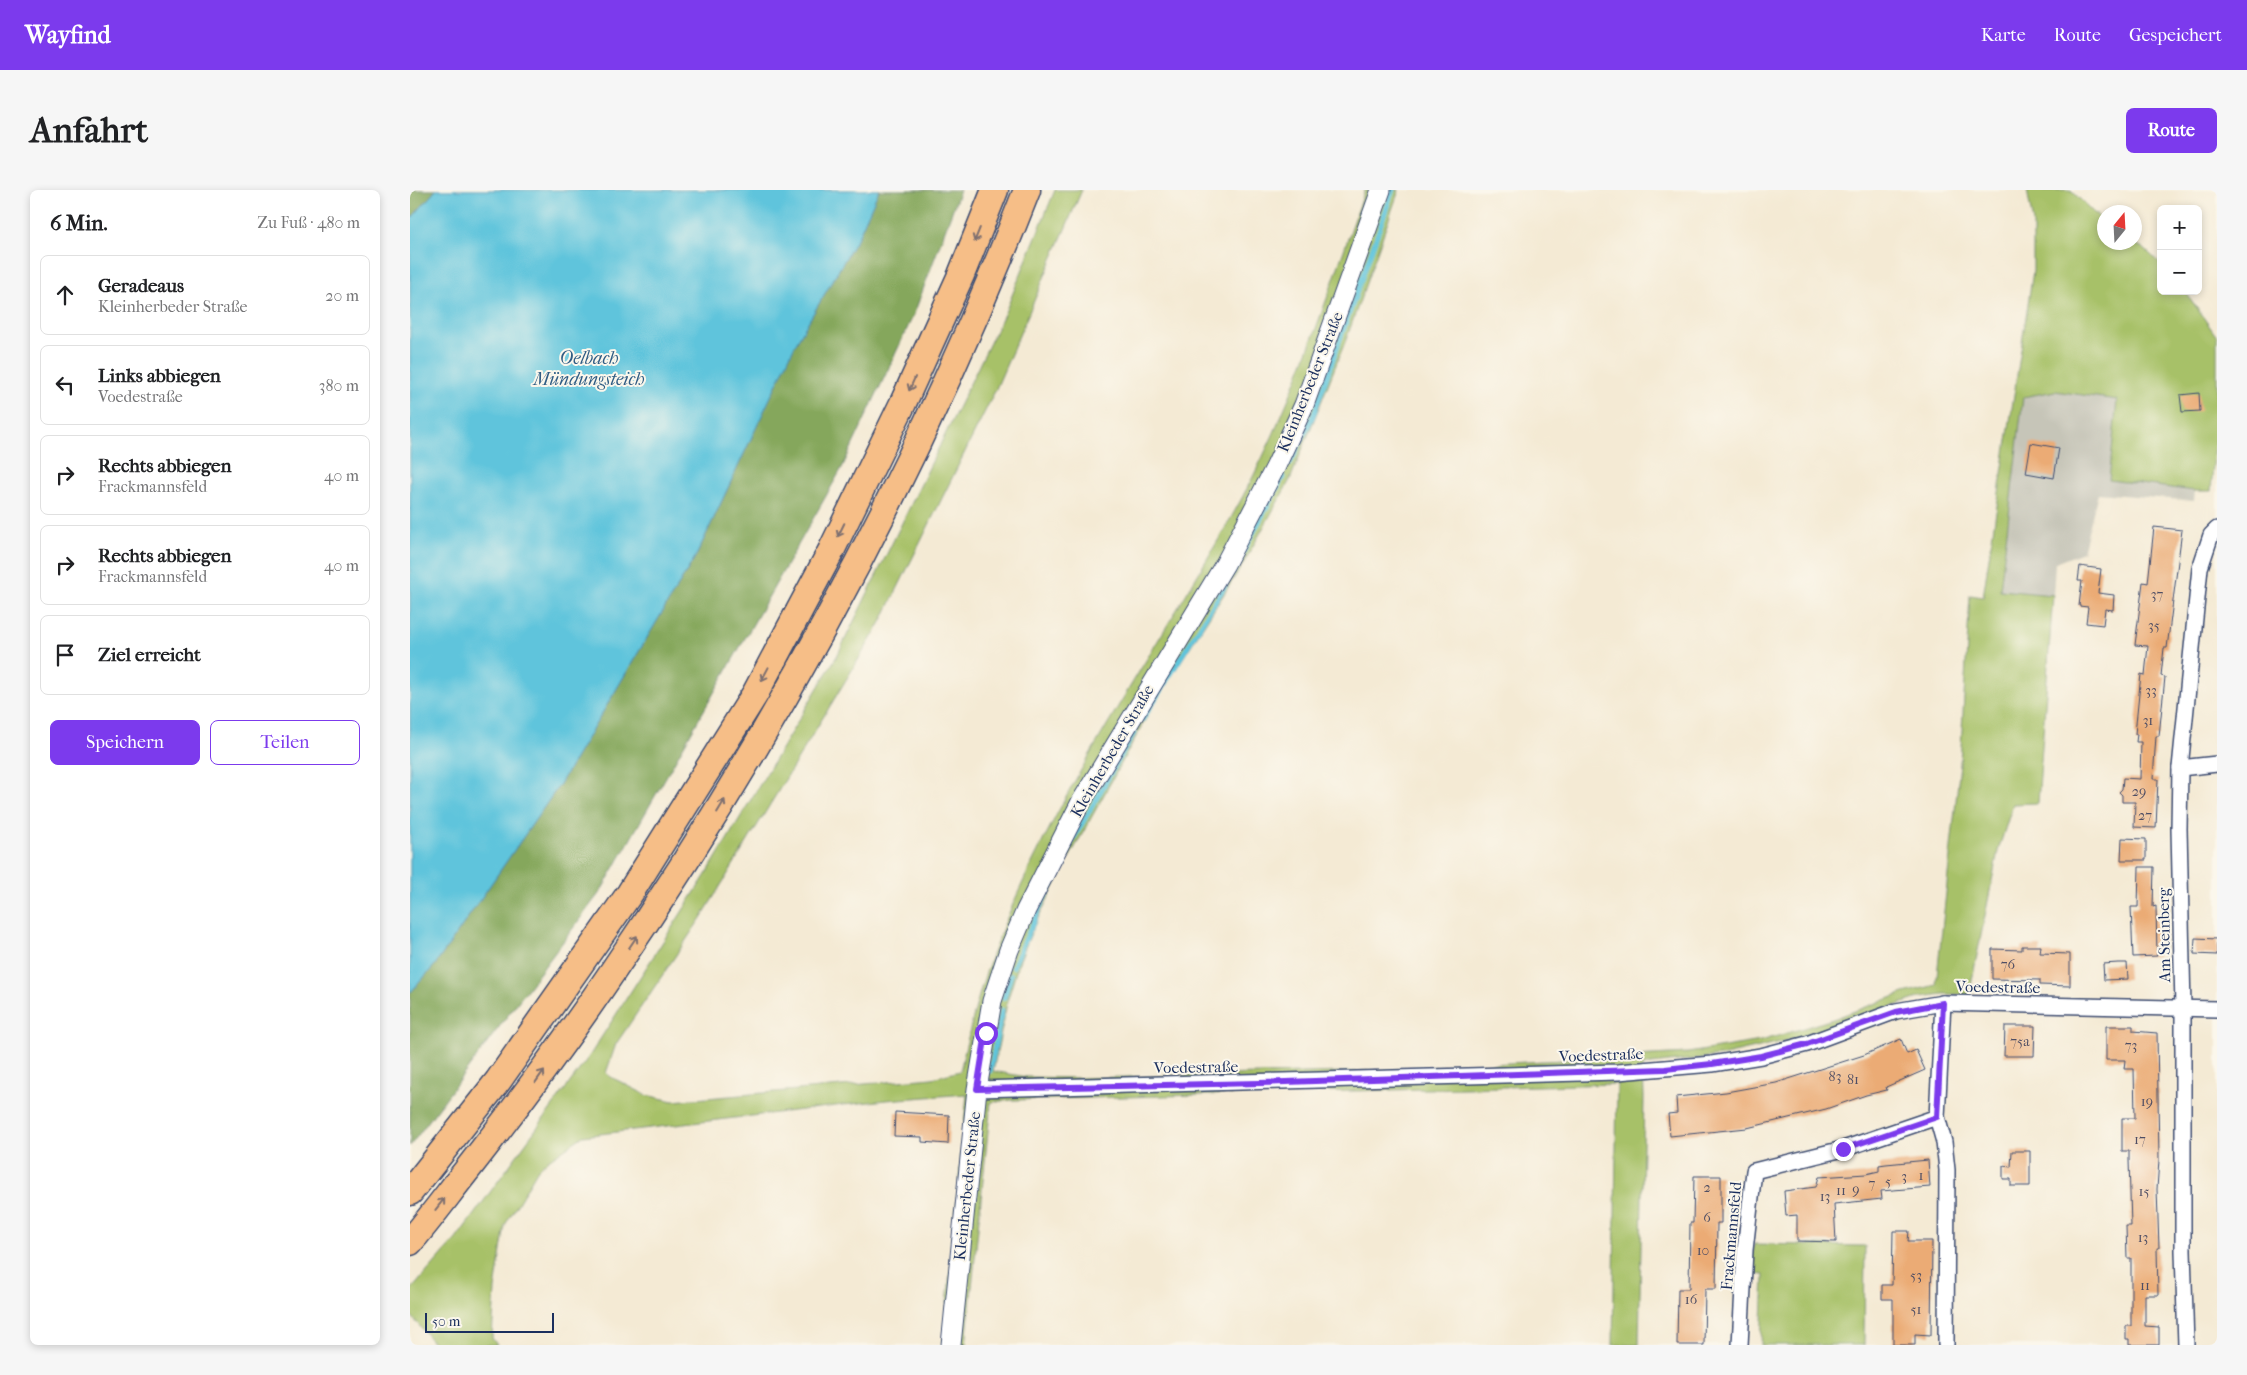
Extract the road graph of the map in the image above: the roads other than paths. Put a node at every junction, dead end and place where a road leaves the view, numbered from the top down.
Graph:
1 (996, 190) edge
2 (1028, 190) edge
3 (1381, 190) edge
4 (2217, 529) edge
5 (2217, 764) edge
6 (2180, 768) junction
7 (1943, 1003) junction
8 (2183, 1008) junction
9 (2217, 1009) edge
10 (977, 1089) junction
11 (1937, 1117) junction
12 (410, 1192) edge
13 (410, 1242) edge
14 (951, 1345) edge
15 (1740, 1345) edge
16 (1946, 1345) edge
17 (2186, 1345) edge

1 -> 12 highway
13 -> 2 highway
3 - 10 street, Kleinherbeder Straße
4 - 6 street, Am Steinberg
5 - 6 street
6 - 8 street, Am Steinberg
7 - 8 street, Voedestraße
7 - 10 street, Voedestraße
7 - 11 street
8 - 9 street, Voedestraße
8 - 17 street, Am Steinberg
10 - 14 street, Kleinherbeder Straße
11 - 15 street, Frackmannsfeld
11 - 16 street

